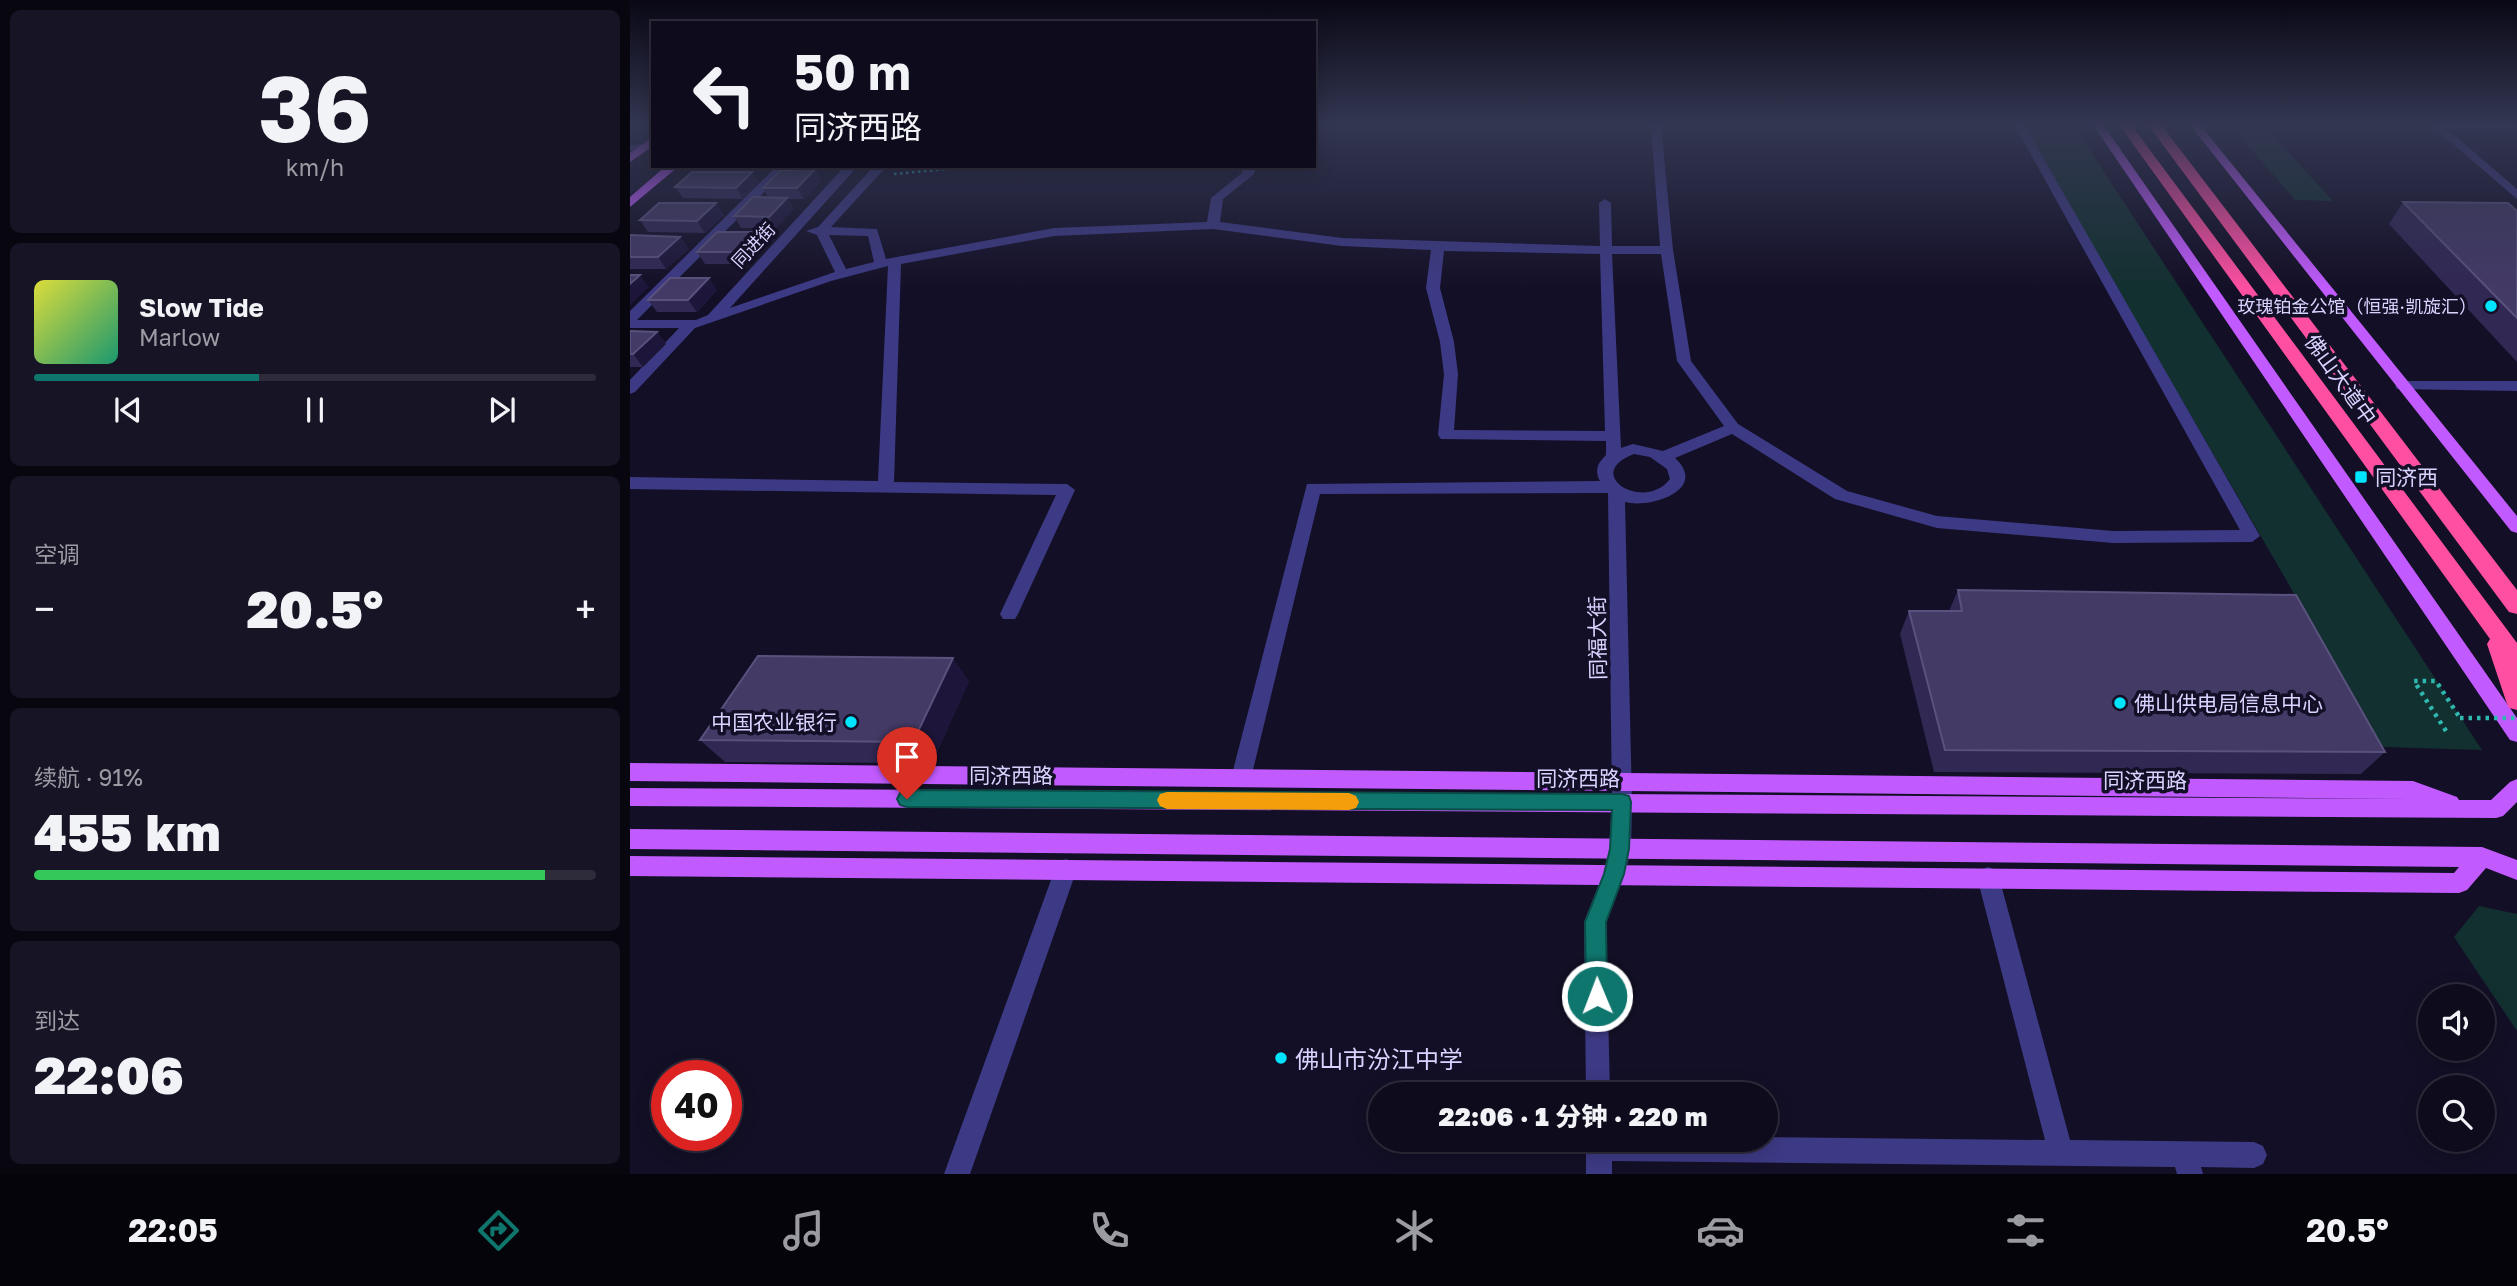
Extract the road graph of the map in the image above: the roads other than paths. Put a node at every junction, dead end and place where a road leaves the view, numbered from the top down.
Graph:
1 (656, 181) edge
2 (769, 181) edge
3 (838, 181) edge
4 (868, 181) edge
5 (1239, 181) edge
6 (1661, 181) edge
7 (2051, 181) edge
8 (2137, 181) edge
9 (2166, 181) edge
10 (2197, 181) edge
11 (2239, 181) edge
12 (2501, 181) edge
13 (2517, 195) edge
14 (630, 203) edge
15 (1605, 203) dead end
16 (1213, 225) junction
17 (792, 231) junction
18 (821, 231) junction
19 (1438, 247) junction
20 (1606, 250) junction
21 (1667, 250) junction
22 (888, 262) junction
23 (842, 274) junction
24 (630, 319) edge
25 (711, 319) junction
26 (630, 324) edge
27 (691, 324) junction
28 (2402, 386) junction
29 (2517, 386) edge
30 (630, 389) edge
31 (1733, 428) junction
32 (1613, 436) junction
33 (1614, 455) junction
34 (1665, 456) junction
35 (630, 483) edge
36 (886, 487) junction
37 (1614, 490) junction
38 (2517, 527) edge
39 (2517, 606) edge
40 (1009, 614) dead end
41 (2491, 625) junction
42 (2517, 660) edge
43 (2517, 701) edge
44 (2517, 734) edge
45 (630, 772) edge
46 (1241, 779) junction
47 (2028, 786) junction
48 (2121, 787) junction
49 (2517, 788) edge
50 (1622, 792) junction
51 (630, 797) edge
52 (2081, 805) junction
53 (2463, 808) junction
54 (630, 839) edge
55 (738, 841) junction
56 (896, 842) junction
57 (1620, 849) junction
58 (2482, 857) junction
59 (630, 866) edge
60 (797, 867) junction
61 (1066, 869) junction
62 (2517, 870) edge
63 (1614, 874) junction
64 (1988, 877) junction
65 (1598, 1082) edge
66 (1599, 1154) edge
67 (2061, 1154) junction
68 (2254, 1155) dead end
69 (2187, 1165) edge
70 (957, 1174) edge

1 - 14 main road
2 - 24 street
3 - 17 street, 同进街
4 - 18 street
5 - 16 street
6 - 21 street
7 - 31 street
8 - 44 main road
9 - 41 highway, 佛山大道中
10 - 39 highway, 佛山大道中
11 - 28 main road
12 - 13 street
15 - 20 street, 同福大街
16 - 19 street
16 - 22 street
17 - 18 street
17 - 25 street, 同进街
18 - 22 street
18 - 23 street
19 - 20 street
19 - 32 street
20 - 21 street
20 - 32 street, 同福大街
21 - 31 street
22 - 23 street
22 - 36 street
23 - 25 street
25 - 27 street
26 - 27 street
27 - 30 street
28 - 29 street
28 - 38 main road
31 - 34 street
32 - 33 street, 同福大街
33 - 34 street
33 - 37 street, 同福大街
34 - 37 street
35 - 36 street
36 - 40 street
37 - 46 street
37 - 50 street, 同福大街
41 - 42 highway, 佛山大道中
41 - 43 highway
45 - 46 main road
46 - 50 main road
47 - 48 main road
47 - 50 main road
47 - 52 main road
48 - 52 main road
48 - 53 main road
49 - 53 main road, 同济西路
50 - 51 main road, 同济西路
50 - 52 main road, 同济西路
50 - 57 street, 同福大街
52 - 53 main road, 同济西路
54 - 55 main road
55 - 56 main road
55 - 60 main road
56 - 57 main road
56 - 60 main road
57 - 58 main road
57 - 63 street, 同福大街
58 - 62 main road
58 - 64 main road
59 - 60 main road
60 - 61 main road
61 - 63 main road
61 - 70 street
63 - 64 main road
63 - 65 street, 同福大街
64 - 67 street
66 - 67 street
67 - 69 street
68 - 69 street

